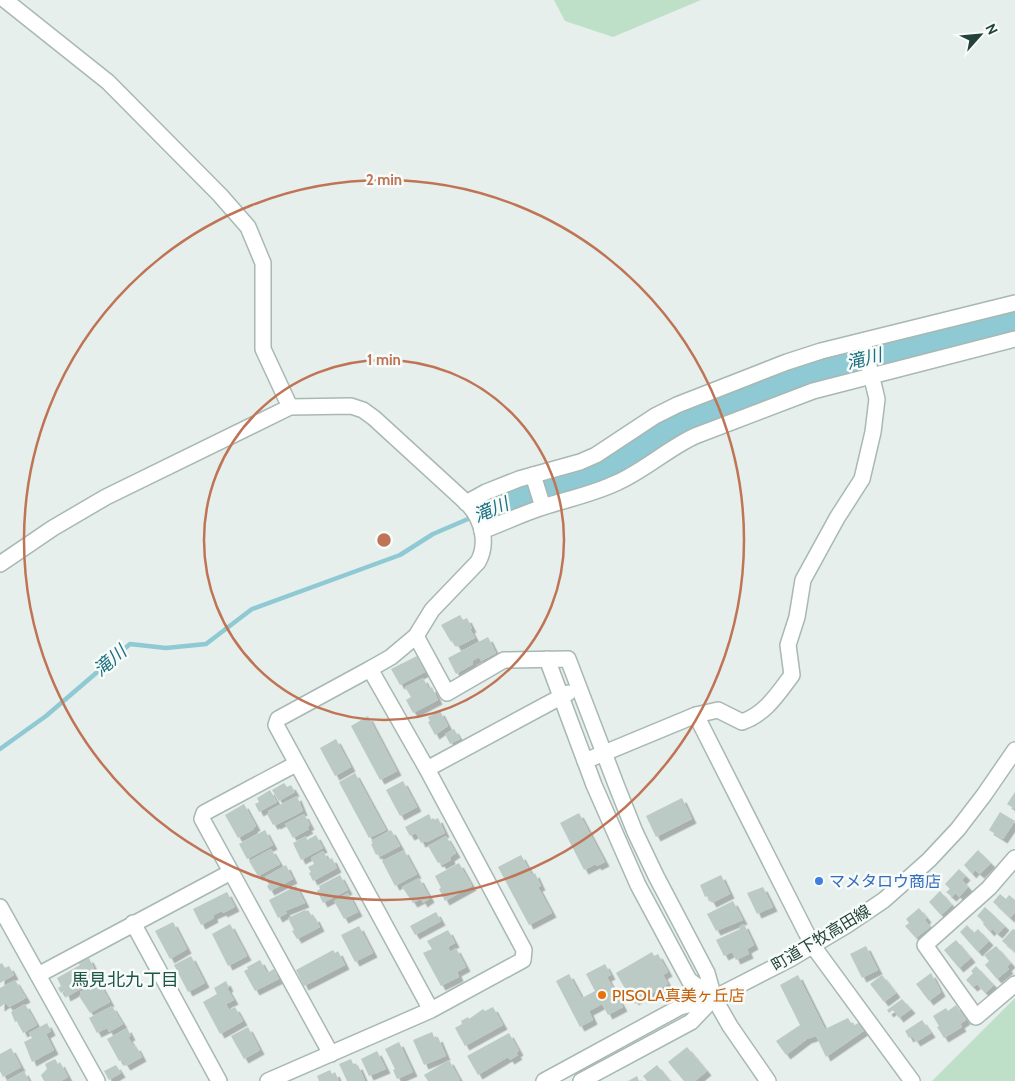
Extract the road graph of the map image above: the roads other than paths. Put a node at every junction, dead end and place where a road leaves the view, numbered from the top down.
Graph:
1 (5, 0) edge
2 (1015, 303) edge
3 (1015, 339) edge
4 (863, 341) junction
5 (872, 376) junction
6 (290, 407) junction
7 (533, 475) junction
8 (470, 507) junction
9 (543, 507) junction
10 (482, 531) junction
11 (0, 564) edge
12 (416, 636) junction
13 (547, 659) junction
14 (370, 669) junction
15 (578, 687) junction
16 (561, 696) junction
17 (696, 715) junction
18 (1015, 750) edge
19 (604, 753) junction
20 (584, 761) junction
21 (296, 764) junction
22 (427, 770) junction
23 (1015, 858) edge
24 (231, 872) junction
25 (0, 907) edge
26 (133, 924) junction
27 (813, 946) junction
28 (38, 975) junction
29 (1015, 984) edge
30 (714, 998) junction
31 (431, 1010) junction
32 (330, 1054) junction
33 (97, 1081) edge
34 (219, 1081) edge
35 (268, 1081) edge
36 (544, 1081) edge
37 (581, 1081) edge
38 (768, 1081) edge
39 (912, 1081) edge

1 - 6 street
2 - 4 street
3 - 5 street
4 - 5 street
4 - 7 street
5 - 9 street
5 - 17 street
6 - 8 street
6 - 11 street
7 - 8 street
7 - 9 street
8 - 10 street
9 - 10 street
10 - 12 street
12 - 13 street
12 - 14 street
13 - 15 street
13 - 16 street
14 - 21 street
14 - 22 street
15 - 16 street
15 - 19 street
16 - 20 street
16 - 22 street
17 - 19 street
17 - 27 street
18 - 27 street, 町道下牧高田線
19 - 20 street
19 - 30 street
20 - 30 street
21 - 24 street
21 - 31 street
22 - 31 street
23 - 29 street
24 - 26 street
24 - 32 street
25 - 28 street
26 - 28 street
26 - 34 street
27 - 30 street, 町道下牧高田線
27 - 39 street
28 - 33 street
30 - 36 street
30 - 37 street
30 - 38 street
31 - 32 street
32 - 35 street

